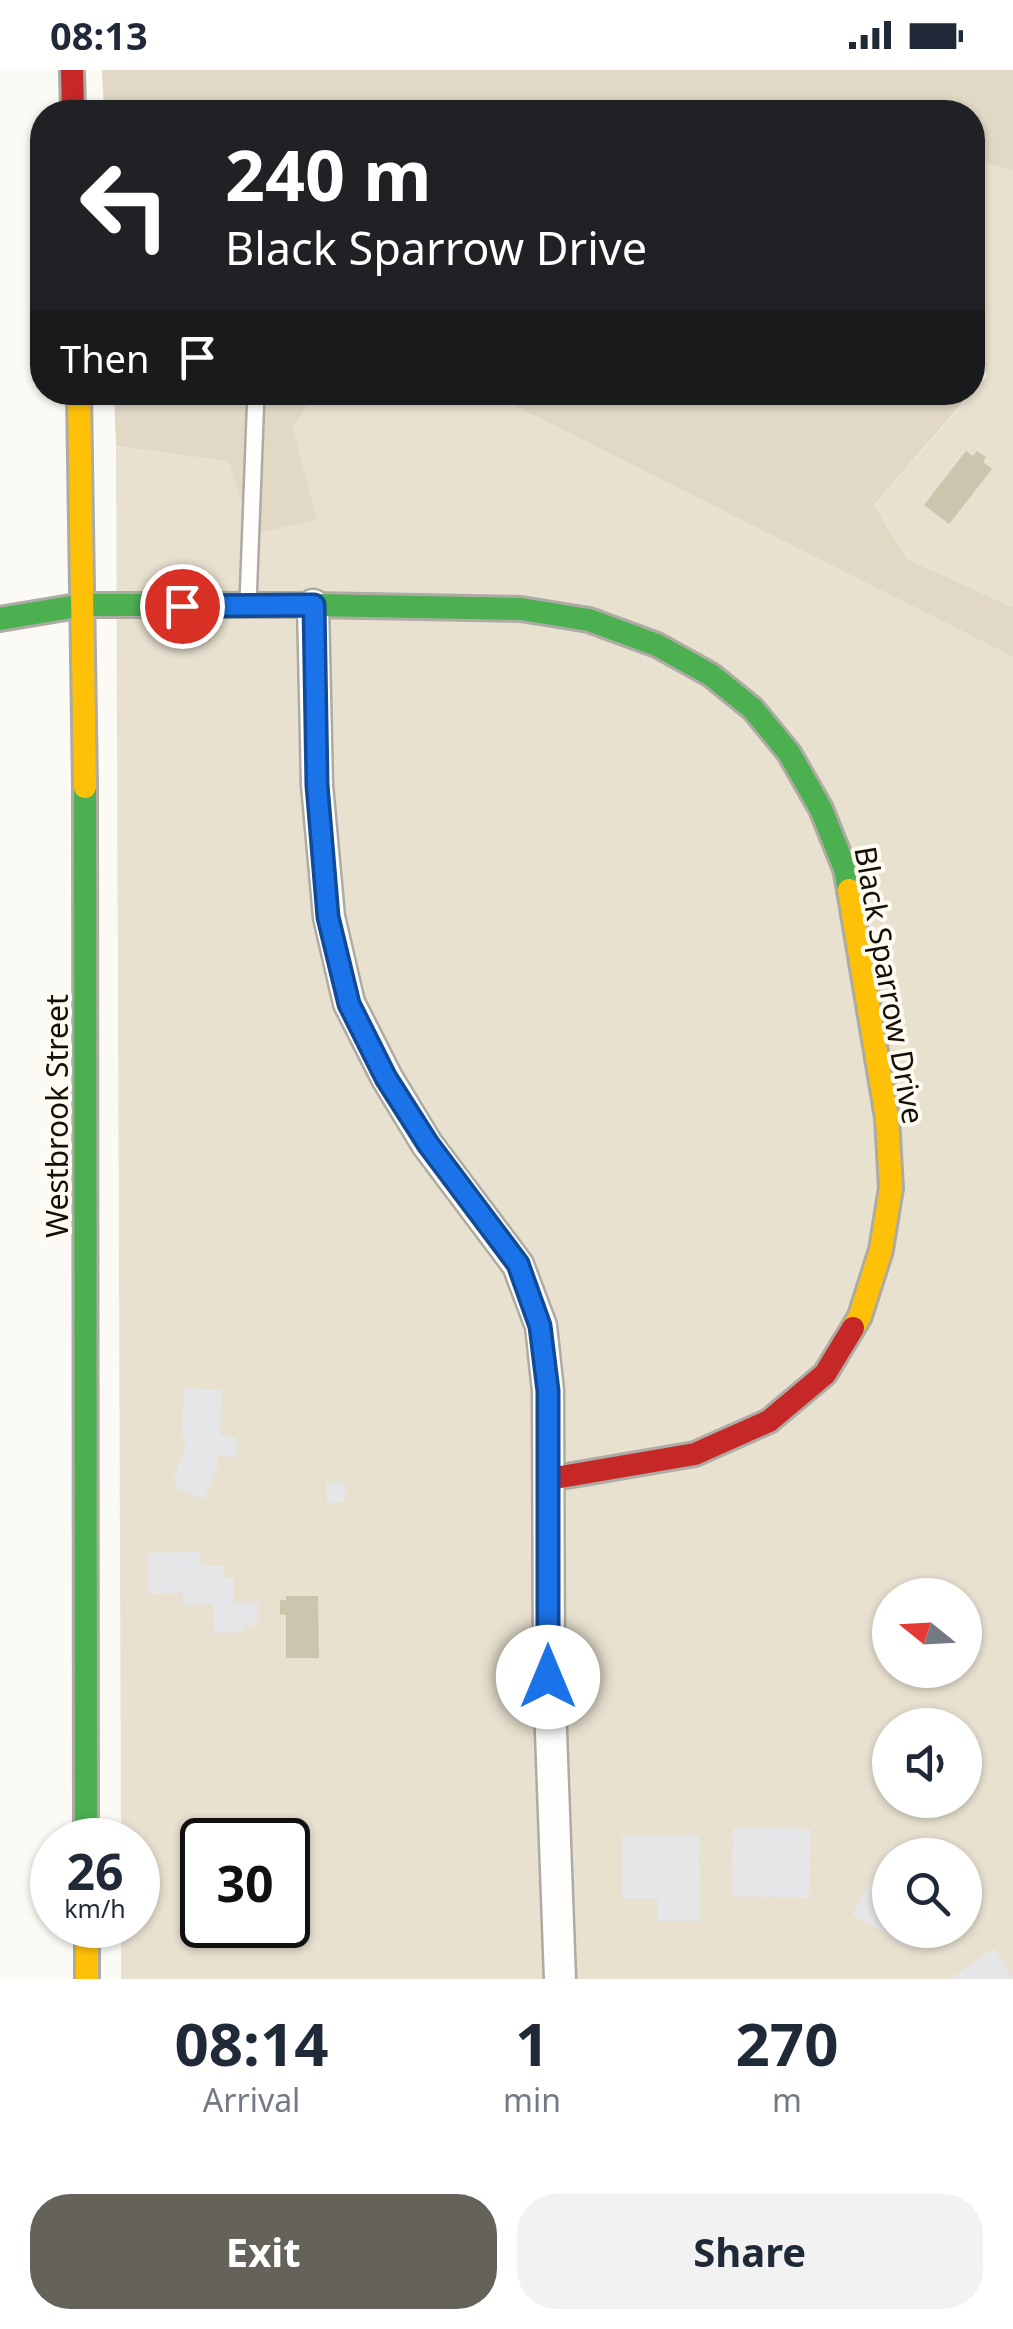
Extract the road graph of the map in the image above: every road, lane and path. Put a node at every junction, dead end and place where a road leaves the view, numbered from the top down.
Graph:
1 (72, 70) edge
2 (73, 100) edge
3 (79, 405) edge
4 (256, 405) edge
5 (314, 605) junction
6 (83, 606) junction
7 (248, 606) junction
8 (0, 619) edge
9 (549, 1479) junction
10 (86, 1818) edge
11 (87, 1948) edge
12 (88, 1979) edge
13 (560, 1979) edge

1 - 2 street
3 - 6 street, Westbrook Street
4 - 7 lane
5 - 7 street, Black Sparrow Drive
5 - 9 street
5 - 9 street, Black Sparrow Drive
6 - 7 street, Black Sparrow Drive
6 - 8 street, Black Sparrow Drive
6 - 10 street, Westbrook Street
9 - 13 street
11 - 12 street

